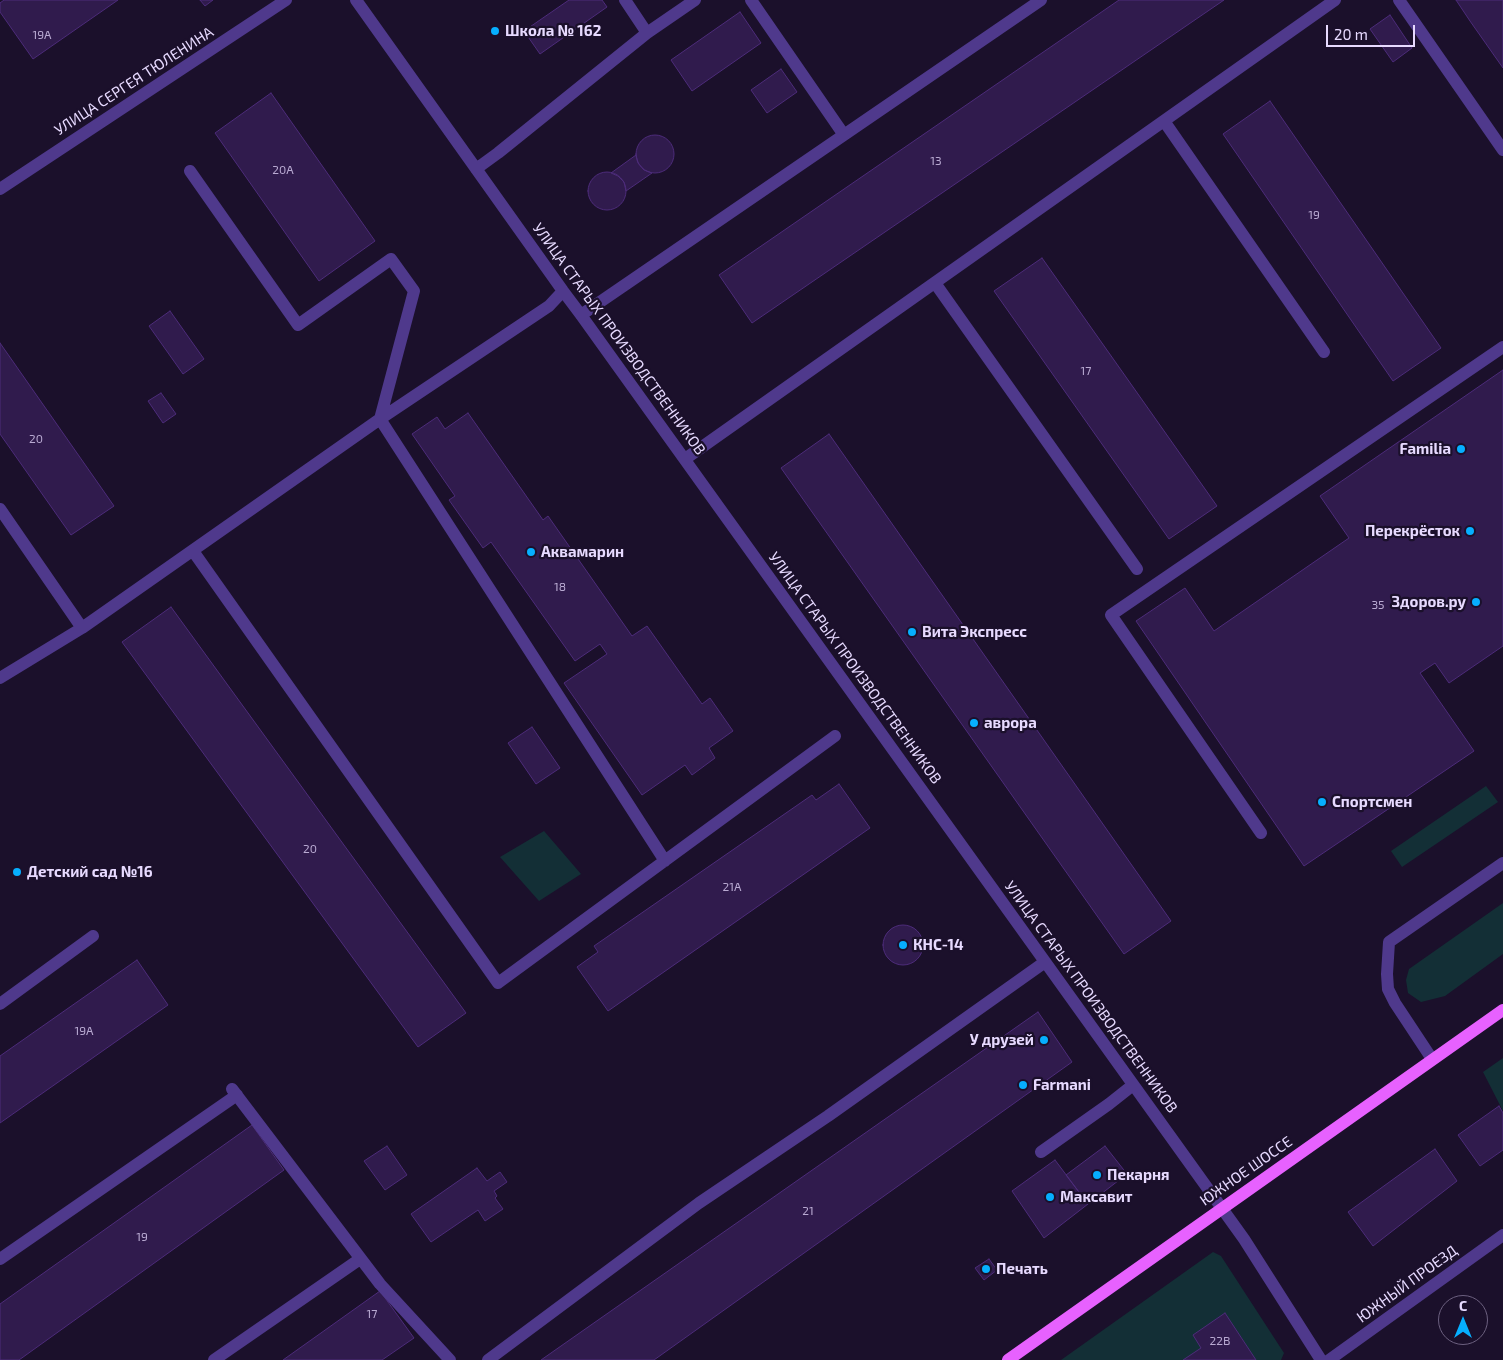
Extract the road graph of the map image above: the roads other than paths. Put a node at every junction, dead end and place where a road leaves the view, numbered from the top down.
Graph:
1 (286, 0) edge
2 (356, 0) edge
3 (626, 0) edge
4 (695, 0) edge
5 (751, 0) edge
6 (1041, 0) edge
7 (1335, 0) edge
8 (1399, 0) edge
9 (647, 33) junction
10 (1164, 121) junction
11 (844, 135) junction
12 (1503, 150) edge
13 (476, 169) junction
14 (190, 171) dead end
15 (0, 189) edge
16 (935, 283) junction
17 (563, 291) junction
18 (581, 315) junction
19 (1503, 347) edge
20 (1324, 352) dead end
21 (380, 419) junction
22 (685, 459) junction
23 (0, 509) edge
24 (193, 551) junction
25 (1137, 569) dead end
26 (82, 628) junction
27 (0, 678) edge
28 (835, 736) dead end
29 (1261, 833) dead end
30 (665, 861) junction
31 (1503, 862) edge
32 (93, 936) dead end
33 (1045, 962) junction
34 (0, 1004) edge
35 (1503, 1010) edge
36 (1432, 1059) junction
37 (1133, 1085) junction
38 (1041, 1152) dead end
39 (1222, 1208) junction
40 (1503, 1235) edge
41 (360, 1258) junction
42 (0, 1259) edge
43 (214, 1360) edge
44 (450, 1360) edge
45 (488, 1360) edge
46 (1008, 1360) edge
47 (1320, 1360) edge
48 (1329, 1360) edge

1 - 15 street, УЛИЦА СЕРГЕЯ ТЮЛЕНИНА
2 - 13 street, УЛИЦА СТАРЫХ ПРОИЗВОДСТВЕННИКОВ
3 - 9 street
4 - 9 street
5 - 11 street
6 - 11 street
7 - 10 street
8 - 12 street
9 - 13 street
10 - 16 street
10 - 20 street
11 - 18 street
13 - 17 street, УЛИЦА СТАРЫХ ПРОИЗВОДСТВЕННИКОВ
14 - 21 street
16 - 22 street
16 - 25 street
17 - 18 street, УЛИЦА СТАРЫХ ПРОИЗВОДСТВЕННИКОВ
17 - 21 street
18 - 22 street, УЛИЦА СТАРЫХ ПРОИЗВОДСТВЕННИКОВ
19 - 29 street
21 - 24 street
21 - 30 street
22 - 33 street, УЛИЦА СТАРЫХ ПРОИЗВОДСТВЕННИКОВ
23 - 26 street
24 - 26 street
24 - 30 street
26 - 27 street
28 - 30 street
31 - 36 street
32 - 34 street
33 - 37 street, УЛИЦА СТАРЫХ ПРОИЗВОДСТВЕННИКОВ
33 - 45 street
35 - 36 main road, ЮЖНОЕ ШОССЕ
36 - 39 main road, ЮЖНОЕ ШОССЕ
37 - 38 street
37 - 39 street, УЛИЦА СТАРЫХ ПРОИЗВОДСТВЕННИКОВ
39 - 46 main road, ЮЖНОЕ ШОССЕ
39 - 47 street, УЛИЦА СТАРЫХ ПРОИЗВОДСТВЕННИКОВ
40 - 48 street, ЮЖНЫЙ ПРОЕЗД
41 - 42 street
41 - 43 street
41 - 44 street

